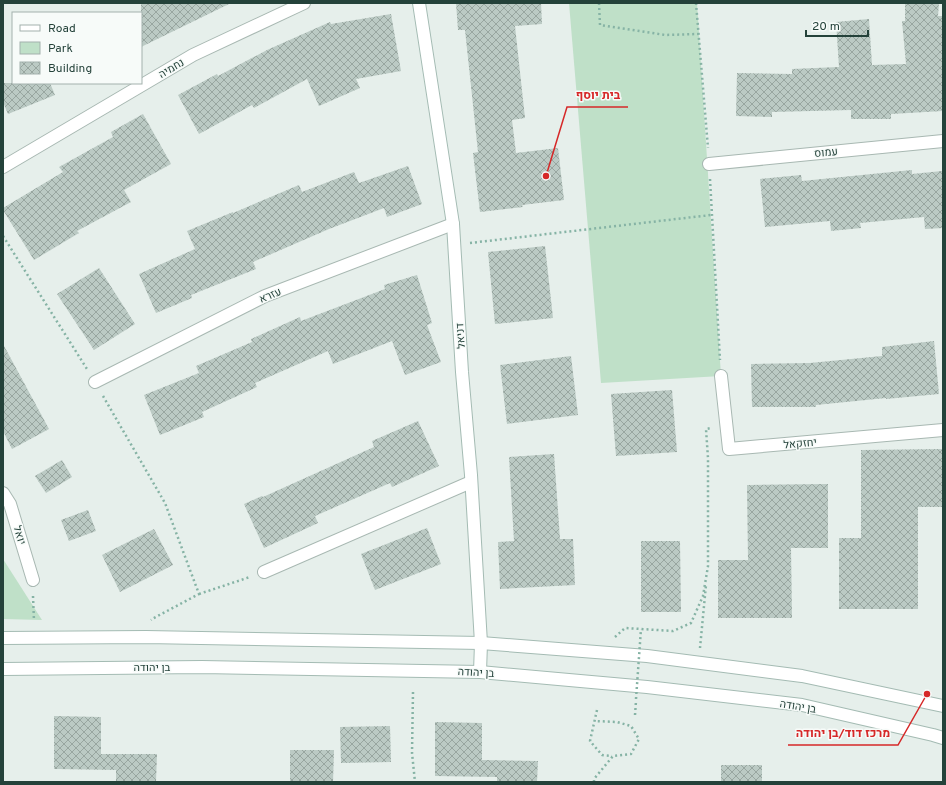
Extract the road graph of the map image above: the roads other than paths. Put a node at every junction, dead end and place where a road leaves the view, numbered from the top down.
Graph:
1 (304, 3) edge
2 (419, 3) edge
3 (943, 141) edge
4 (709, 164) road end
5 (3, 167) edge
6 (452, 224) junction
7 (721, 376) road end
8 (95, 382) road end
9 (943, 430) edge
10 (471, 482) junction
11 (3, 493) edge
12 (264, 572) road end
13 (33, 580) road end
14 (3, 638) edge
15 (481, 643) junction
16 (3, 669) edge
17 (480, 672) junction
18 (943, 706) edge
19 (943, 738) edge

1 - 5 street, נחמיה
2 - 6 street, דניאל
3 - 4 street, עמוס
6 - 8 street, עזרא
6 - 10 street, דניאל
7 - 9 street, יחזקאל
10 - 12 street
10 - 15 street, דניאל
11 - 13 street, יואל
14 - 15 street
15 - 17 street, דניאל
15 - 18 street
16 - 17 street, בן יהודה
17 - 19 street, בן יהודה

